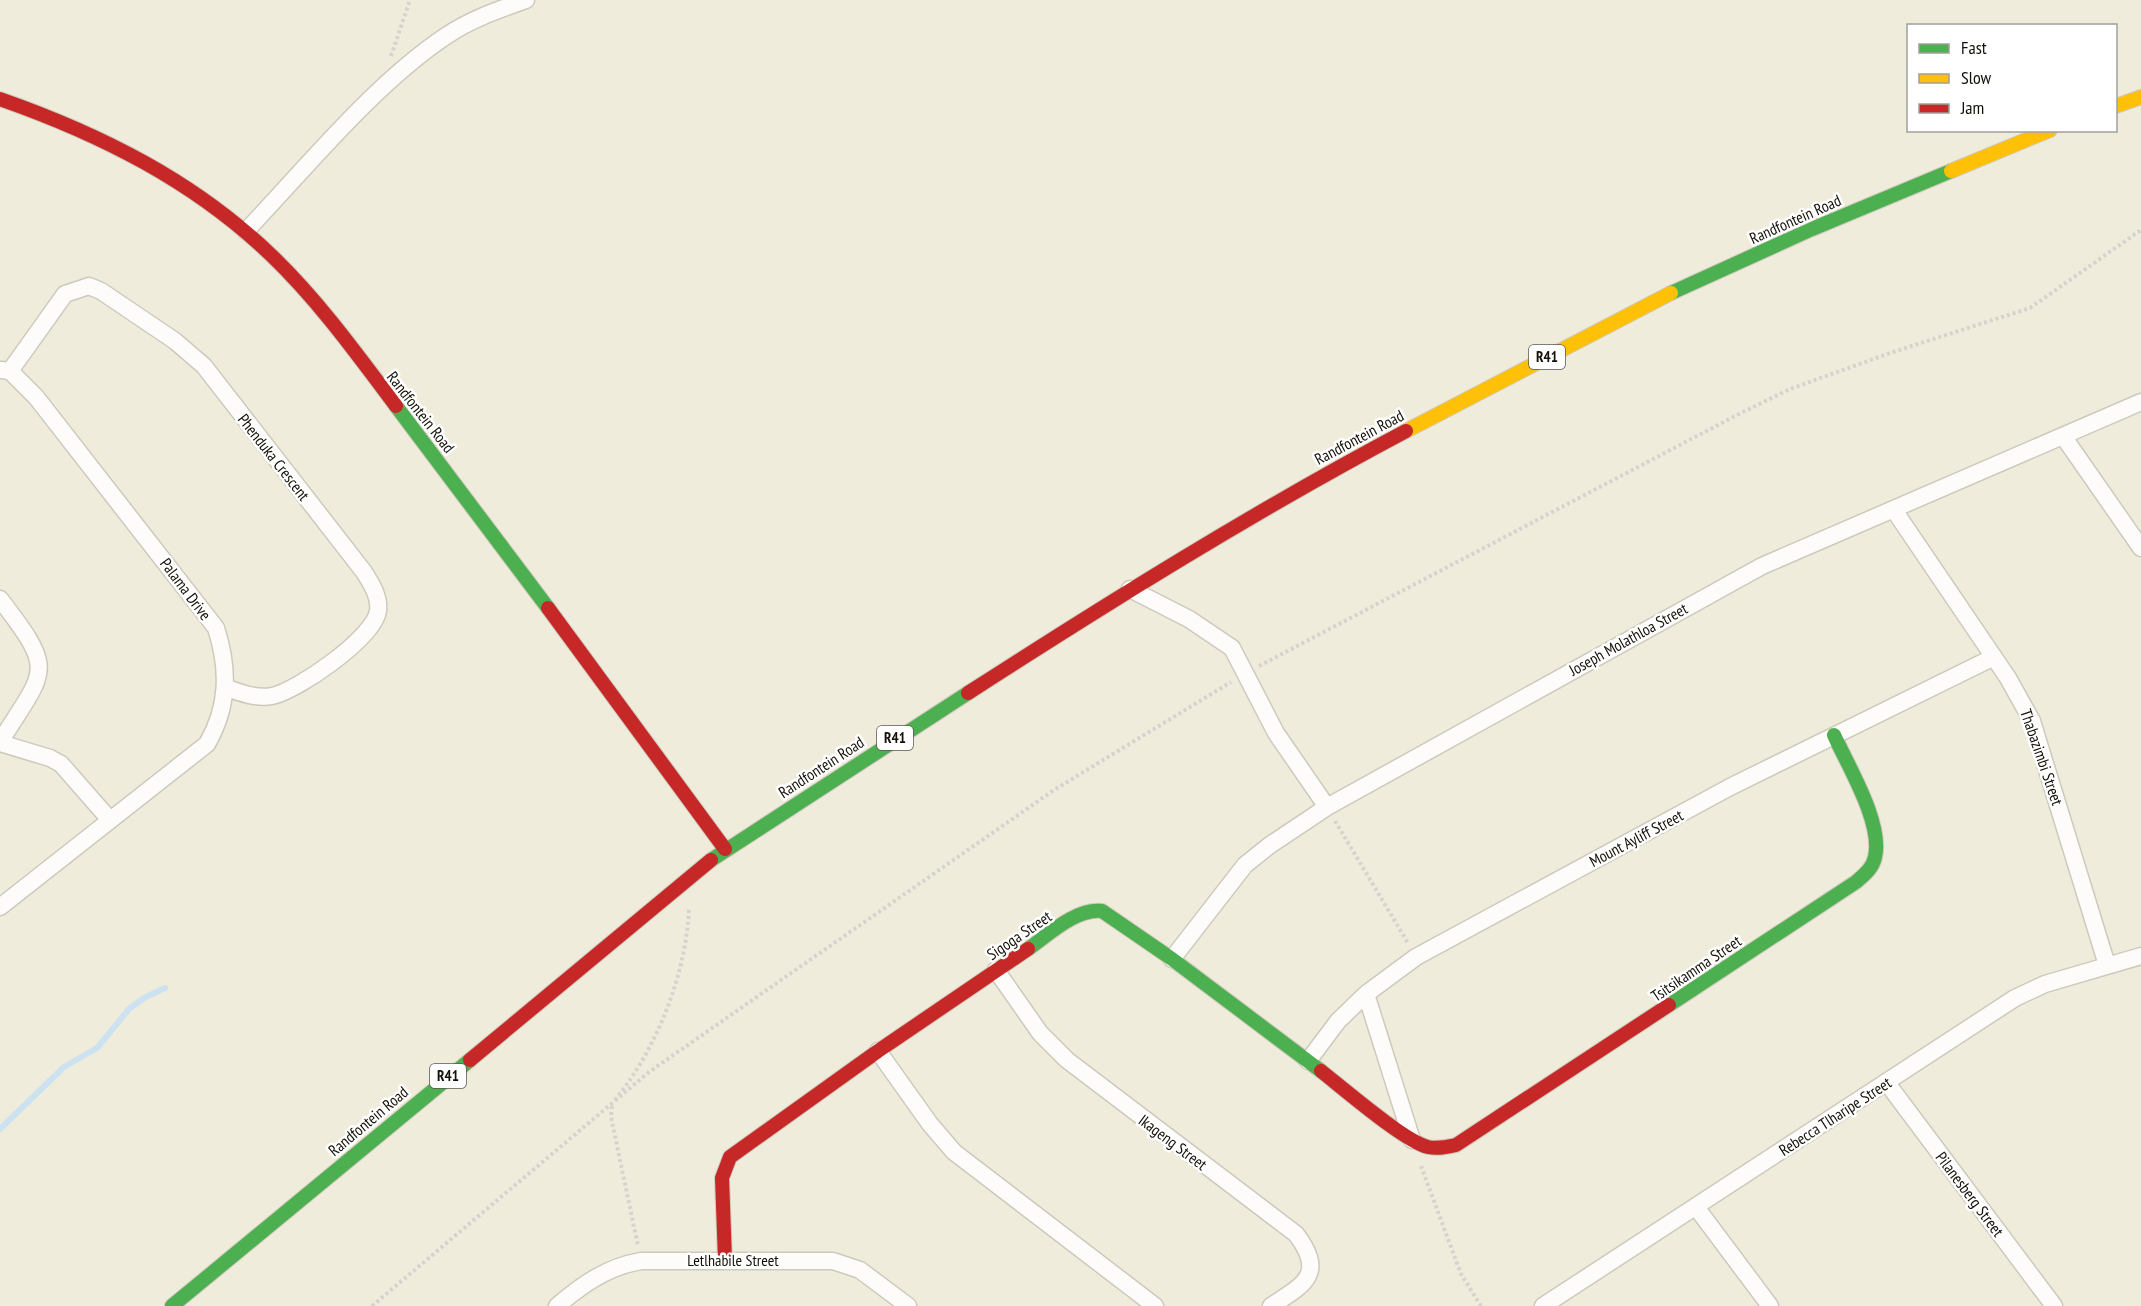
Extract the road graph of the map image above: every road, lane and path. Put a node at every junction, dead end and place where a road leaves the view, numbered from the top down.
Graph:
1 (410, 0) edge
2 (526, 0) edge
3 (390, 59) dead end
4 (2141, 97) edge
5 (0, 99) edge
6 (2117, 105) edge
7 (2045, 132) edge
8 (2141, 230) edge
9 (246, 231) junction
10 (5, 370) edge
11 (2141, 402) edge
12 (2063, 436) junction
13 (1894, 510) junction
14 (2141, 548) edge
15 (1130, 590) junction
16 (0, 599) edge
17 (1994, 657) junction
18 (1246, 673) junction
19 (227, 688) junction
20 (1834, 735) junction
21 (0, 743) edge
22 (1327, 807) junction
23 (110, 820) junction
24 (725, 849) junction
25 (690, 877) junction
26 (0, 907) edge
27 (2141, 956) edge
28 (1416, 957) junction
29 (1172, 959) junction
30 (2107, 965) junction
31 (996, 970) junction
32 (1366, 994) junction
33 (878, 1051) junction
34 (1308, 1061) junction
35 (1887, 1083) junction
36 (612, 1106) junction
37 (1412, 1140) junction
38 (1696, 1207) junction
39 (726, 1260) junction
40 (641, 1261) junction
41 (172, 1306) edge
42 (372, 1306) edge
43 (557, 1306) edge
44 (908, 1306) edge
45 (1155, 1306) edge
46 (1271, 1306) edge
47 (1481, 1306) edge
48 (1543, 1306) edge
49 (1770, 1306) edge
50 (2054, 1306) edge

1 - 3 path
2 - 9 street
4 - 6 street
5 - 9 street, Randfontein Road
7 - 15 street, Randfontein Road / R41
8 - 18 path
9 - 24 street, Randfontein Road
10 - 19 street, Palama Drive
10 - 19 street, Phenduka Crescent
11 - 12 street, Joseph Molathloa Street
12 - 13 street, Joseph Molathloa Street
12 - 14 street
13 - 17 street, Thabazimbi Street
13 - 22 street, Joseph Molathloa Street
15 - 18 street
15 - 24 street, Randfontein Road / R41
16 - 21 street
17 - 20 street, Mount Ayliff Street
17 - 30 street, Thabazimbi Street
18 - 22 street
18 - 36 path
19 - 23 street, Palama Drive
20 - 28 street, Mount Ayliff Street
20 - 37 street, Tsitsikamma Street
21 - 23 street
22 - 28 path
22 - 29 street, Joseph Molathloa Street
23 - 26 street, Palama Drive
24 - 25 street, Randfontein Road / R41
25 - 36 path
25 - 41 street, Randfontein Road / R41
27 - 30 street, Rebecca Tlharipe Street
28 - 32 street, Mount Ayliff Street
29 - 31 street, Sigoga Street
29 - 34 street, Sigoga Street
30 - 35 street, Rebecca Tlharipe Street
31 - 33 street, Sigoga Street
31 - 46 street, Ikageng Street
32 - 34 street, Mount Ayliff Street
32 - 37 street
33 - 39 street, Sigoga Street
33 - 45 street
34 - 37 street, Sigoga Street
35 - 38 street, Rebecca Tlharipe Street
35 - 50 street, Pilanesberg Street
36 - 40 path
36 - 42 path
37 - 47 path
38 - 48 street, Rebecca Tlharipe Street
38 - 49 street
39 - 40 street, Letlhabile Street
39 - 44 street, Letlhabile Street
40 - 43 street, Letlhabile Street

